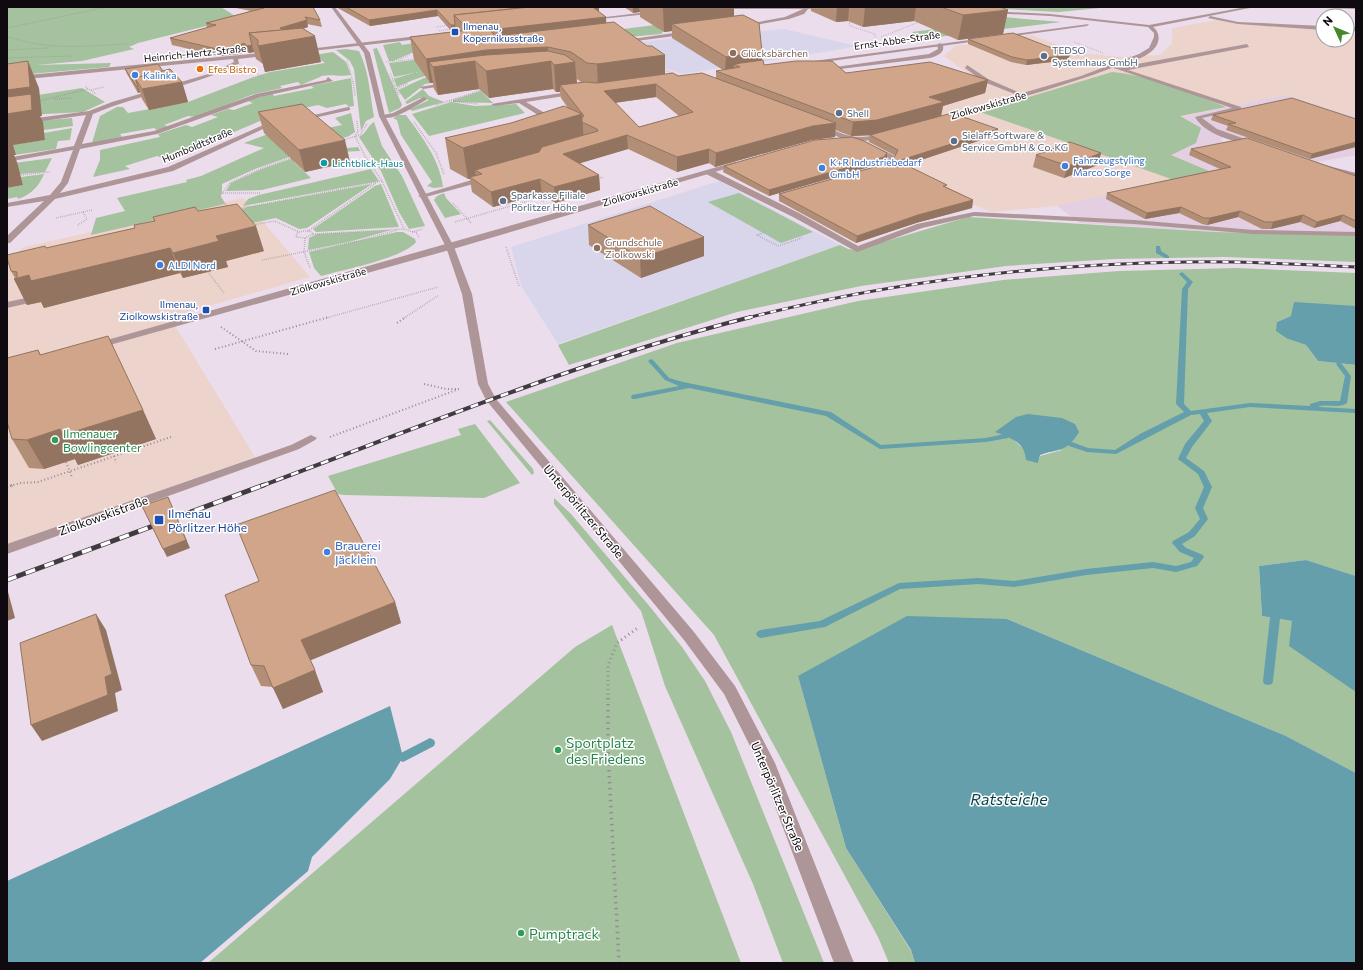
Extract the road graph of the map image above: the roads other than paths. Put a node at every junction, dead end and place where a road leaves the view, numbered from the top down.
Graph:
1 (334, 7) edge
2 (806, 7) edge
3 (1253, 7) edge
4 (1324, 7) edge
5 (711, 8) dead end
6 (834, 8) dead end
7 (1356, 8) edge
8 (660, 12) dead end
9 (982, 12) edge
10 (1210, 17) junction
11 (581, 20) edge
12 (1104, 22) junction
13 (1149, 26) junction
14 (738, 27) edge
15 (1315, 28) edge
16 (694, 32) edge
17 (434, 36) edge
18 (611, 42) edge
19 (362, 44) junction
20 (940, 45) junction
21 (1247, 46) dead end
22 (295, 51) edge
23 (280, 53) edge
24 (235, 58) junction
25 (796, 64) edge
26 (1111, 66) junction
27 (967, 67) dead end
28 (820, 70) edge
29 (1121, 70) junction
30 (105, 71) junction
31 (7, 79) edge
32 (328, 80) dead end
33 (58, 81) dead end
34 (459, 82) edge
35 (423, 87) dead end
36 (579, 92) edge
37 (1022, 94) junction
38 (424, 99) dead end
39 (520, 101) junction
40 (494, 104) road end
41 (348, 109) dead end
42 (90, 113) junction
43 (382, 116) junction
44 (932, 121) edge
45 (811, 123) edge
46 (7, 124) edge
47 (564, 129) edge
48 (894, 132) edge
49 (834, 140) edge
50 (852, 140) junction
51 (1266, 148) edge
52 (77, 149) junction
53 (7, 160) edge
54 (747, 161) edge
55 (1311, 163) edge
56 (872, 171) edge
57 (709, 172) junction
58 (1356, 174) edge
59 (492, 176) edge
60 (422, 196) junction
61 (52, 197) junction
62 (783, 197) edge
63 (768, 202) junction
64 (7, 205) edge
65 (1356, 234) edge
66 (7, 241) edge
67 (450, 247) junction
68 (26, 301) dead end
69 (7, 305) edge
70 (86, 349) edge
71 (311, 438) dead end
72 (7, 549) edge
73 (844, 963) edge

1 - 19 street, Unterpörlitzer Straße
2 - 5 street
2 - 6 street
2 - 14 street
3 - 10 street
4 - 7 street
8 - 11 street
9 - 12 street
10 - 13 street
10 - 15 street
12 - 13 street
12 - 20 street, Ernst-Abbe-Straße
13 - 26 street, Ziolkowskistraße
16 - 18 street
17 - 19 street
19 - 22 street
19 - 43 street, Unterpörlitzer Straße
20 - 25 street, Ernst-Abbe-Straße
20 - 28 street
21 - 29 street
23 - 24 street, Heinrich-Hertz-Straße
24 - 30 street, Heinrich-Hertz-Straße
24 - 42 street
26 - 29 street
26 - 37 street, Ziolkowskistraße
27 - 37 street
29 - 51 street
30 - 31 street, Heinrich-Hertz-Straße
30 - 33 street
32 - 52 street, Humboldtstraße
34 - 35 street
36 - 39 street
37 - 44 street, Ziolkowskistraße
38 - 43 street
39 - 40 street
39 - 47 street
41 - 61 street, Humboldtstraße
42 - 46 street
42 - 52 street
43 - 60 street, Unterpörlitzer Straße
45 - 50 street
48 - 50 street
49 - 50 street
50 - 56 street
52 - 53 street, Humboldtstraße
52 - 61 street
54 - 57 street, Ziolkowskistraße
55 - 58 street
57 - 63 street
57 - 67 street, Ziolkowskistraße
59 - 60 street
60 - 67 street, Unterpörlitzer Straße
61 - 64 street, Humboldtstraße
61 - 66 street
62 - 63 street
63 - 65 street
67 - 70 street, Ziolkowskistraße
67 - 73 street, Unterpörlitzer Straße
68 - 69 street
71 - 72 street, Ziolkowskistraße

